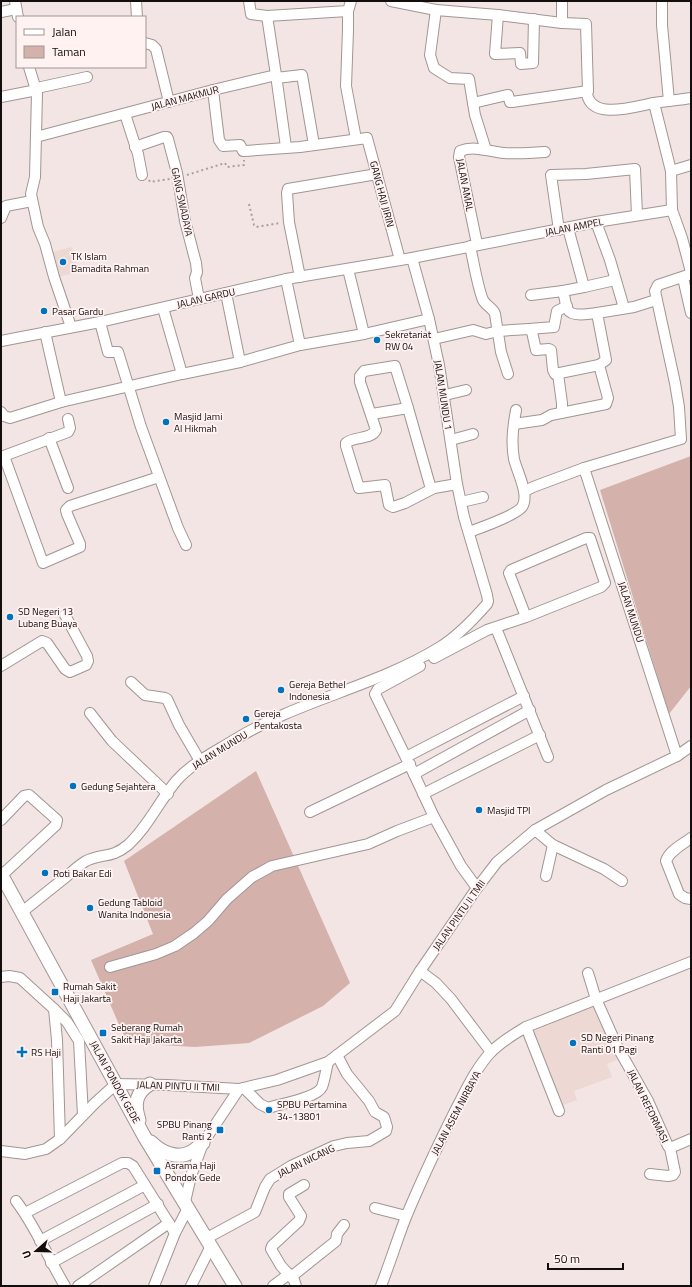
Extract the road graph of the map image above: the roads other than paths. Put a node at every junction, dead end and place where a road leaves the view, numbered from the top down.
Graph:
1 (136, 1) edge
2 (249, 1) edge
3 (391, 1) edge
4 (562, 1) edge
5 (662, 1) edge
6 (349, 6) edge
7 (440, 7) edge
8 (16, 9) edge
9 (1, 12) edge
10 (498, 15) junction
11 (137, 16) edge
12 (267, 16) junction
13 (534, 19) junction
14 (562, 23) junction
15 (146, 43) edge
16 (29, 68) edge
17 (276, 76) junction
18 (88, 77) dead end
19 (37, 89) junction
20 (213, 90) junction
21 (588, 91) junction
22 (1, 97) edge
23 (691, 98) edge
24 (669, 101) junction
25 (169, 102) junction
26 (473, 103) junction
27 (654, 103) junction
28 (125, 114) junction
29 (36, 137) junction
30 (356, 139) junction
31 (314, 145) junction
32 (135, 147) junction
33 (286, 147) junction
34 (486, 150) junction
35 (545, 152) dead end
36 (691, 166) edge
37 (671, 171) junction
38 (377, 174) junction
39 (145, 175) road end
40 (32, 201) junction
41 (672, 210) junction
42 (637, 215) junction
43 (1, 218) edge
44 (596, 222) junction
45 (563, 229) junction
46 (474, 246) junction
47 (412, 258) junction
48 (400, 260) junction
49 (348, 269) junction
50 (688, 275) edge
51 (300, 277) junction
52 (286, 279) junction
53 (615, 280) junction
54 (584, 287) junction
55 (563, 291) junction
56 (226, 293) junction
57 (531, 295) dead end
58 (199, 299) junction
59 (656, 300) junction
60 (567, 306) junction
61 (163, 308) junction
62 (624, 308) junction
63 (597, 313) junction
64 (691, 313) edge
65 (429, 320) junction
66 (100, 322) junction
67 (71, 327) junction
68 (529, 329) junction
69 (498, 331) junction
70 (45, 332) junction
71 (364, 334) junction
72 (434, 339) junction
73 (1, 341) edge
74 (300, 345) junction
75 (240, 362) junction
76 (599, 365) junction
77 (182, 374) junction
78 (508, 374) dead end
79 (558, 374) junction
80 (128, 386) junction
81 (466, 390) dead end
82 (444, 395) junction
83 (62, 402) junction
84 (408, 408) junction
85 (516, 410) dead end
86 (1, 412) edge
87 (562, 413) junction
88 (372, 414) junction
89 (68, 419) dead end
90 (514, 424) junction
91 (473, 434) dead end
92 (50, 438) junction
93 (451, 440) junction
94 (3, 456) edge
95 (584, 468) junction
96 (159, 477) junction
97 (457, 484) junction
98 (68, 488) dead end
99 (431, 490) junction
100 (525, 492) junction
101 (484, 497) dead end
102 (461, 502) junction
103 (469, 532) junction
104 (186, 545) dead end
105 (66, 615) dead end
106 (526, 617) junction
107 (496, 628) junction
108 (1, 666) edge
109 (131, 682) dead end
110 (524, 696) junction
111 (530, 710) junction
112 (90, 713) dead end
113 (540, 735) junction
114 (691, 746) edge
115 (677, 756) junction
116 (548, 757) dead end
117 (408, 760) junction
118 (200, 761) junction
119 (414, 774) junction
120 (168, 794) junction
121 (423, 794) junction
122 (310, 812) dead end
123 (434, 817) junction
124 (1, 820) edge
125 (535, 830) junction
126 (691, 838) edge
127 (553, 845) junction
128 (546, 876) dead end
129 (622, 880) dead end
130 (3, 881) edge
131 (477, 888) junction
132 (691, 899) edge
133 (22, 912) junction
134 (691, 962) edge
135 (110, 967) dead end
136 (420, 971) junction
137 (588, 973) dead end
138 (1, 977) edge
139 (596, 999) junction
140 (54, 1009) junction
141 (526, 1028) junction
142 (491, 1052) junction
143 (337, 1055) junction
144 (328, 1062) junction
145 (116, 1084) junction
146 (150, 1084) junction
147 (242, 1088) junction
148 (560, 1111) dead end
149 (83, 1114) junction
150 (143, 1134) junction
151 (60, 1139) junction
152 (691, 1139) edge
153 (203, 1143) junction
154 (670, 1148) junction
155 (1, 1151) edge
156 (650, 1174) dead end
157 (145, 1184) junction
158 (304, 1185) dead end
159 (16, 1202) dead end
160 (158, 1204) junction
161 (187, 1205) junction
162 (375, 1208) dead end
163 (25, 1213) junction
164 (406, 1216) junction
165 (169, 1223) junction
166 (344, 1225) dead end
167 (175, 1233) junction
168 (40, 1241) junction
169 (209, 1242) junction
170 (51, 1263) junction
171 (292, 1279) edge
172 (65, 1286) edge
173 (78, 1286) edge
174 (154, 1286) edge
175 (191, 1286) edge
176 (236, 1286) edge
177 (273, 1286) edge
178 (381, 1286) edge

1 - 11 street
2 - 12 street
3 - 7 street
4 - 14 street
5 - 24 street
6 - 12 street
6 - 30 street
7 - 10 street
7 - 26 street
8 - 9 street
10 - 13 street
10 - 13 street
12 - 17 street
13 - 14 street
14 - 21 street
15 - 25 street
16 - 19 street
17 - 20 street, JALAN MAKMUR
17 - 31 street, JALAN MAKMUR
17 - 33 street
18 - 19 street
19 - 22 street
19 - 29 street
20 - 25 street, JALAN MAKMUR
20 - 33 street
21 - 26 street
21 - 27 street
23 - 24 street
24 - 27 street
25 - 28 street, JALAN MAKMUR
26 - 34 street
27 - 37 street
28 - 29 street, JALAN MAKMUR
28 - 32 street
29 - 40 street
30 - 31 street
30 - 38 street, GANG HAJI JIRIN
31 - 33 street
32 - 39 street
32 - 58 street, GANG SWADAYA
34 - 35 street
34 - 46 street, JALAN AMAL
36 - 37 street
37 - 41 street
38 - 48 street, GANG HAJI JIRIN
38 - 51 street
40 - 43 street
40 - 67 street
41 - 42 street, JALAN AMPEL
41 - 50 street
42 - 44 street, JALAN AMPEL
42 - 45 street
44 - 45 street, JALAN AMPEL
44 - 53 street
45 - 46 street, JALAN AMPEL
45 - 54 street
46 - 47 street, JALAN AMPEL
46 - 69 street
47 - 48 street, JALAN GARDU
47 - 65 street, JALAN MUNDU 1
48 - 49 street, JALAN GARDU
49 - 51 street, JALAN GARDU
49 - 71 street
50 - 59 street
50 - 64 street
51 - 52 street, JALAN GARDU
52 - 56 street, JALAN GARDU
52 - 74 street
53 - 54 street
53 - 62 street
54 - 55 street
55 - 57 street
55 - 60 street
56 - 58 street, JALAN GARDU
56 - 75 street
58 - 61 street, JALAN GARDU
59 - 62 street
59 - 95 street
60 - 63 street
60 - 68 street
61 - 66 street, JALAN GARDU
61 - 77 street
62 - 63 street
63 - 76 street
65 - 71 street
65 - 72 street, JALAN MUNDU 1
66 - 67 street, JALAN GARDU
66 - 80 street
67 - 70 street, JALAN GARDU
68 - 69 street
68 - 79 street
69 - 72 street
69 - 78 street
70 - 73 street, JALAN GARDU
70 - 83 street
71 - 74 street
72 - 82 street, JALAN MUNDU 1
74 - 75 street
75 - 77 street
76 - 79 street
76 - 87 street
77 - 80 street
79 - 87 street
80 - 83 street
80 - 96 street
81 - 82 street
82 - 93 street, JALAN MUNDU 1
83 - 86 street
84 - 88 street
84 - 88 street
84 - 99 street
85 - 90 street
87 - 90 street
88 - 99 street
89 - 92 street
90 - 100 street
91 - 93 street
92 - 94 street
92 - 98 street
93 - 97 street, JALAN MUNDU 1
94 - 96 street
95 - 100 street
95 - 115 street, JALAN MUNDU
96 - 104 street
97 - 99 street
97 - 102 street, JALAN MUNDU 1
100 - 103 street
101 - 102 street
102 - 103 street, JALAN MUNDU 1
103 - 118 street, JALAN MUNDU
105 - 108 street
106 - 106 street
106 - 107 street
107 - 110 street
107 - 117 street
109 - 118 street
110 - 111 street
110 - 117 street
111 - 113 street
111 - 119 street
112 - 120 street
113 - 116 street
113 - 121 street
114 - 115 street, JALAN PINTU II TMII
115 - 125 street, JALAN PINTU II TMII
117 - 119 street
117 - 122 street
118 - 120 street, JALAN MUNDU
119 - 121 street
120 - 133 street, JALAN MUNDU
121 - 123 street
123 - 131 street
123 - 135 street
124 - 130 street
125 - 127 street
125 - 131 street, JALAN PINTU II TMII
126 - 132 street
127 - 128 street
127 - 129 street
130 - 133 main road, JALAN PONDOK GEDE
131 - 136 street, JALAN PINTU II TMII
133 - 145 main road, JALAN PONDOK GEDE
134 - 139 street, JALAN ASEM NIRBAYA
136 - 142 street
136 - 143 street, JALAN PINTU II TMII
137 - 139 street, JALAN REFORMASI
138 - 140 street
139 - 141 street, JALAN ASEM NIRBAYA
139 - 154 street, JALAN REFORMASI
140 - 149 street
140 - 151 street
141 - 142 street, JALAN ASEM NIRBAYA
141 - 148 street
142 - 164 street, JALAN ASEM NIRBAYA
143 - 144 street, JALAN PINTU II TMII
143 - 169 street, JALAN NICANG
144 - 147 street, JALAN PINTU II TMII
144 - 147 street
145 - 146 street, JALAN PINTU II TMII
145 - 149 street
145 - 150 main road, JALAN PONDOK GEDE
146 - 147 street, JALAN PINTU II TMII
146 - 150 main road
147 - 153 street, JALAN PINTU II TMII
149 - 151 street
150 - 153 main road
150 - 161 main road, JALAN PONDOK GEDE
151 - 155 street
152 - 154 street, JALAN REFORMASI
153 - 161 street, JALAN PINTU II TMII
154 - 156 street
157 - 160 street
157 - 163 street
157 - 168 street
158 - 171 street
159 - 163 street
160 - 165 street
160 - 170 street
161 - 167 street, JALAN PINTU II TMII
161 - 169 main road, JALAN PONDOK GEDE
162 - 164 street
163 - 168 street
164 - 178 street, JALAN ASEM NIRBAYA
165 - 167 street
165 - 173 street
166 - 171 street
167 - 174 street, JALAN PINTU II TMII
168 - 170 street
169 - 175 street
169 - 176 main road, JALAN PONDOK GEDE
170 - 172 street
171 - 177 street

